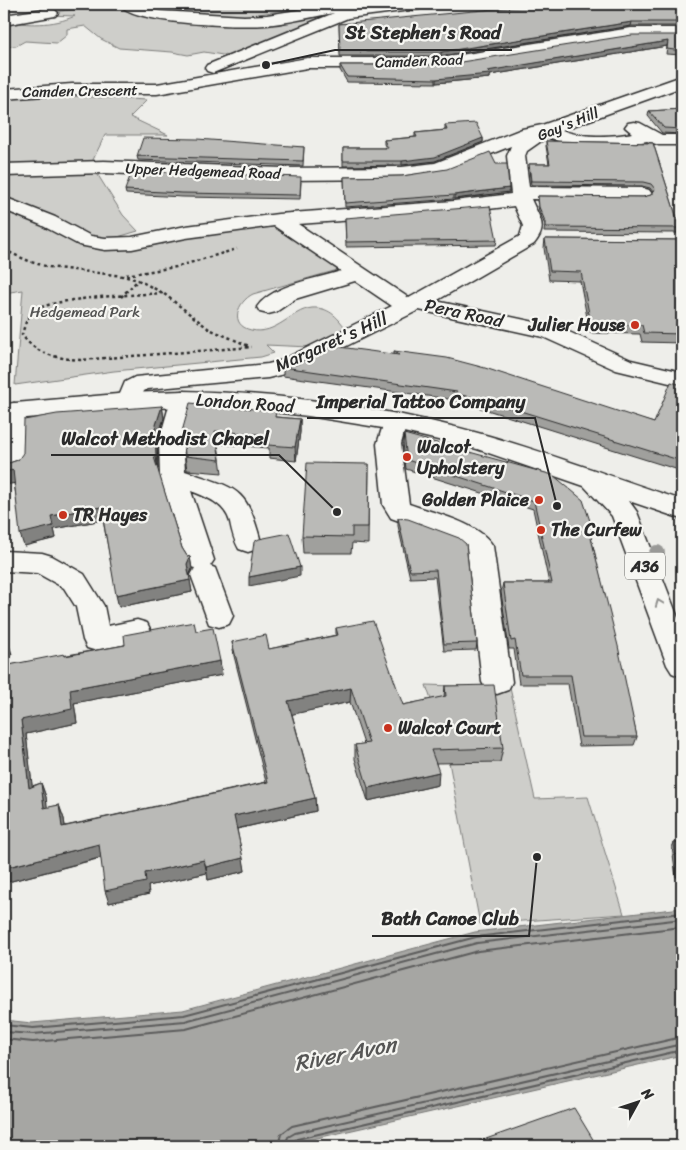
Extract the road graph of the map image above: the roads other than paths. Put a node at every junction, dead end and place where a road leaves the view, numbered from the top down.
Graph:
1 (127, 4) edge
2 (360, 4) edge
3 (419, 4) edge
4 (50, 12) dead end
5 (4, 20) edge
6 (682, 33) edge
7 (206, 80) junction
8 (682, 81) edge
9 (156, 89) joint
10 (4, 94) edge
11 (604, 110) junction
12 (546, 130) junction
13 (650, 136) junction
14 (682, 140) edge
15 (4, 170) edge
16 (642, 194) dead end
17 (521, 196) junction
18 (4, 203) edge
19 (278, 220) junction
20 (537, 240) joint
21 (358, 273) junction
22 (412, 305) junction
23 (268, 307) dead end
24 (682, 379) edge
25 (183, 399) junction
26 (129, 401) junction
27 (9, 412) edge
28 (395, 422) junction
29 (12, 464) edge
30 (173, 476) junction
31 (589, 479) junction
32 (682, 510) edge
33 (248, 542) dead end
34 (4, 561) edge
35 (219, 616) dead end
36 (137, 630) dead end
37 (682, 665) edge
38 (497, 682) dead end

1 - 2 street
3 - 7 street
4 - 5 street
6 - 7 street, Camden Road
7 - 9 street, Camden Road
8 - 11 street, Gay's Hill
9 - 10 street, Camden Crescent
11 - 12 street, Gay's Hill
11 - 13 street
12 - 13 street
12 - 15 street, Upper Hedgemead Road
12 - 17 street, Gay's Hill
13 - 14 street
16 - 17 street
17 - 19 street
17 - 20 street, Gay's Hill
18 - 19 street
19 - 21 street
20 - 22 street, Margaret's Hill
21 - 22 street
21 - 23 street
22 - 24 street, Pera Road
22 - 26 street, Margaret's Hill
25 - 26 street, London Road
25 - 28 street, London Road
25 - 30 street
26 - 27 street, London Road
27 - 29 street
28 - 31 street, London Road
28 - 38 street
30 - 33 street
30 - 35 street
31 - 32 street, London Road
37 -> 31 street, A36
34 - 36 street

